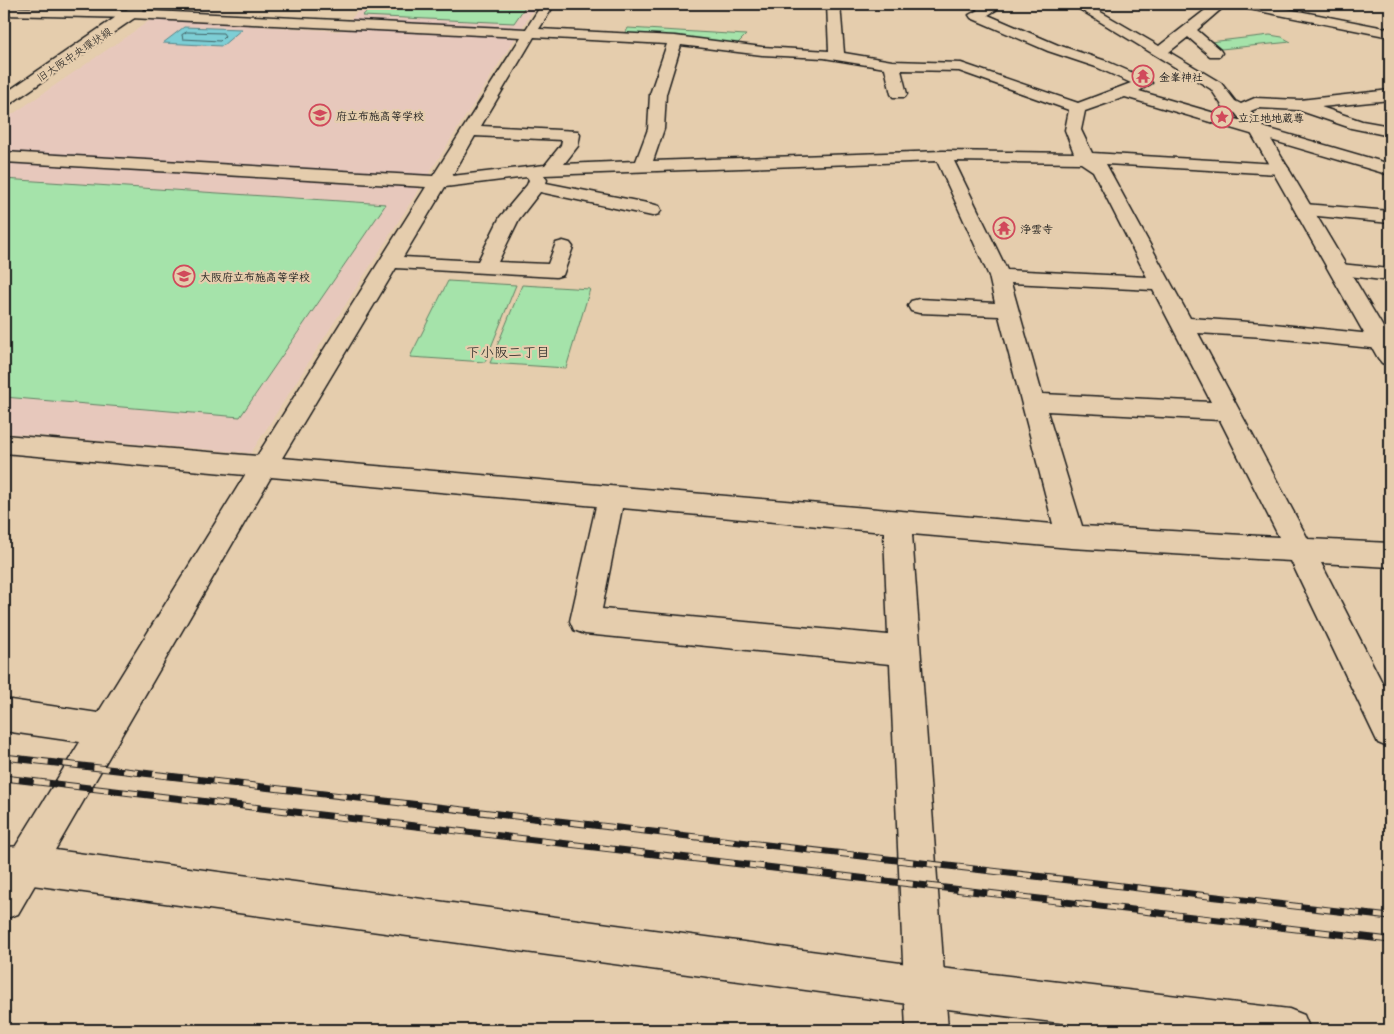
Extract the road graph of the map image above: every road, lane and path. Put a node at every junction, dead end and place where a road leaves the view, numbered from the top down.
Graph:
1 (7, 4) edge
2 (548, 4) edge
3 (834, 4) edge
4 (977, 4) edge
5 (1078, 4) edge
6 (1221, 4) edge
7 (1244, 4) edge
8 (4, 6) edge
9 (137, 9) edge
10 (346, 10) dead end
11 (4, 11) edge
12 (1365, 14) dead end
13 (333, 23) junction
14 (1188, 30) junction
15 (531, 32) junction
16 (1390, 32) edge
17 (676, 40) junction
18 (1159, 53) junction
19 (1215, 53) dead end
20 (837, 56) junction
21 (892, 65) junction
22 (1125, 92) junction
23 (899, 94) dead end
24 (1390, 95) edge
25 (4, 102) edge
26 (1300, 104) junction
27 (1078, 108) junction
28 (1241, 110) junction
29 (470, 131) junction
30 (1258, 131) junction
31 (1390, 131) edge
32 (943, 156) junction
33 (4, 157) edge
34 (1086, 158) junction
35 (640, 165) junction
36 (1280, 169) junction
37 (1390, 170) edge
38 (540, 175) junction
39 (438, 182) junction
40 (617, 203) junction
41 (652, 210) dead end
42 (1304, 210) junction
43 (1390, 217) edge
44 (563, 247) dead end
45 (389, 262) junction
46 (485, 267) junction
47 (1340, 270) junction
48 (1390, 275) edge
49 (999, 276) junction
50 (1161, 284) junction
51 (919, 306) dead end
52 (1008, 310) junction
53 (1182, 325) junction
54 (1385, 350) edge
55 (1032, 402) junction
56 (1228, 412) junction
57 (4, 444) edge
58 (264, 466) junction
59 (611, 497) junction
60 (897, 522) junction
61 (1071, 537) junction
62 (1300, 550) junction
63 (1390, 554) edge
64 (904, 651) junction
65 (4, 715) edge
66 (105, 730) junction
67 (1390, 732) edge
68 (14, 865) edge
69 (4, 900) edge
70 (923, 986) junction
71 (927, 1030) edge
72 (1289, 1030) edge

1 - 8 street
2 - 15 street
3 - 20 street
4 - 22 street
5 - 18 street
6 - 14 street
7 - 16 street
9 - 11 street
9 - 13 street
9 - 25 street, 旧大阪中央環状線
10 - 13 street
12 - 16 street
13 - 15 street
14 - 18 street
14 - 19 street
15 - 17 street
15 - 29 street
17 - 20 street
17 - 35 street
18 - 28 street
20 - 21 street
21 - 23 street
21 - 27 street
22 - 27 street
22 - 30 street
24 - 26 street
26 - 28 street
26 - 31 street
27 - 34 street
28 - 30 street
29 - 38 street
29 - 39 street
30 - 36 street
30 - 37 street
32 - 34 street
32 - 35 street
32 - 49 street
33 - 39 street
34 - 36 street
34 - 50 street
35 - 38 street
35 - 40 street
36 - 42 street
38 - 39 street
38 - 40 street
38 - 46 street
39 - 45 street
40 - 41 street
42 - 43 street
42 - 47 street
44 - 46 street
45 - 46 street
45 - 58 street
47 - 48 street
47 - 54 street
49 - 50 street
49 - 52 street
50 - 53 street
51 - 52 street
52 - 55 street
53 - 54 street
53 - 56 street
55 - 56 street
55 - 61 street
56 - 62 street
57 - 58 street
58 - 59 street
58 - 66 street
59 - 60 street
59 - 64 street
60 - 61 street
60 - 64 street
61 - 62 street
62 - 63 street
62 - 67 street
64 - 70 street
65 - 66 street
66 - 68 street
68 - 69 street
68 - 70 street
70 - 71 street
70 - 72 street

